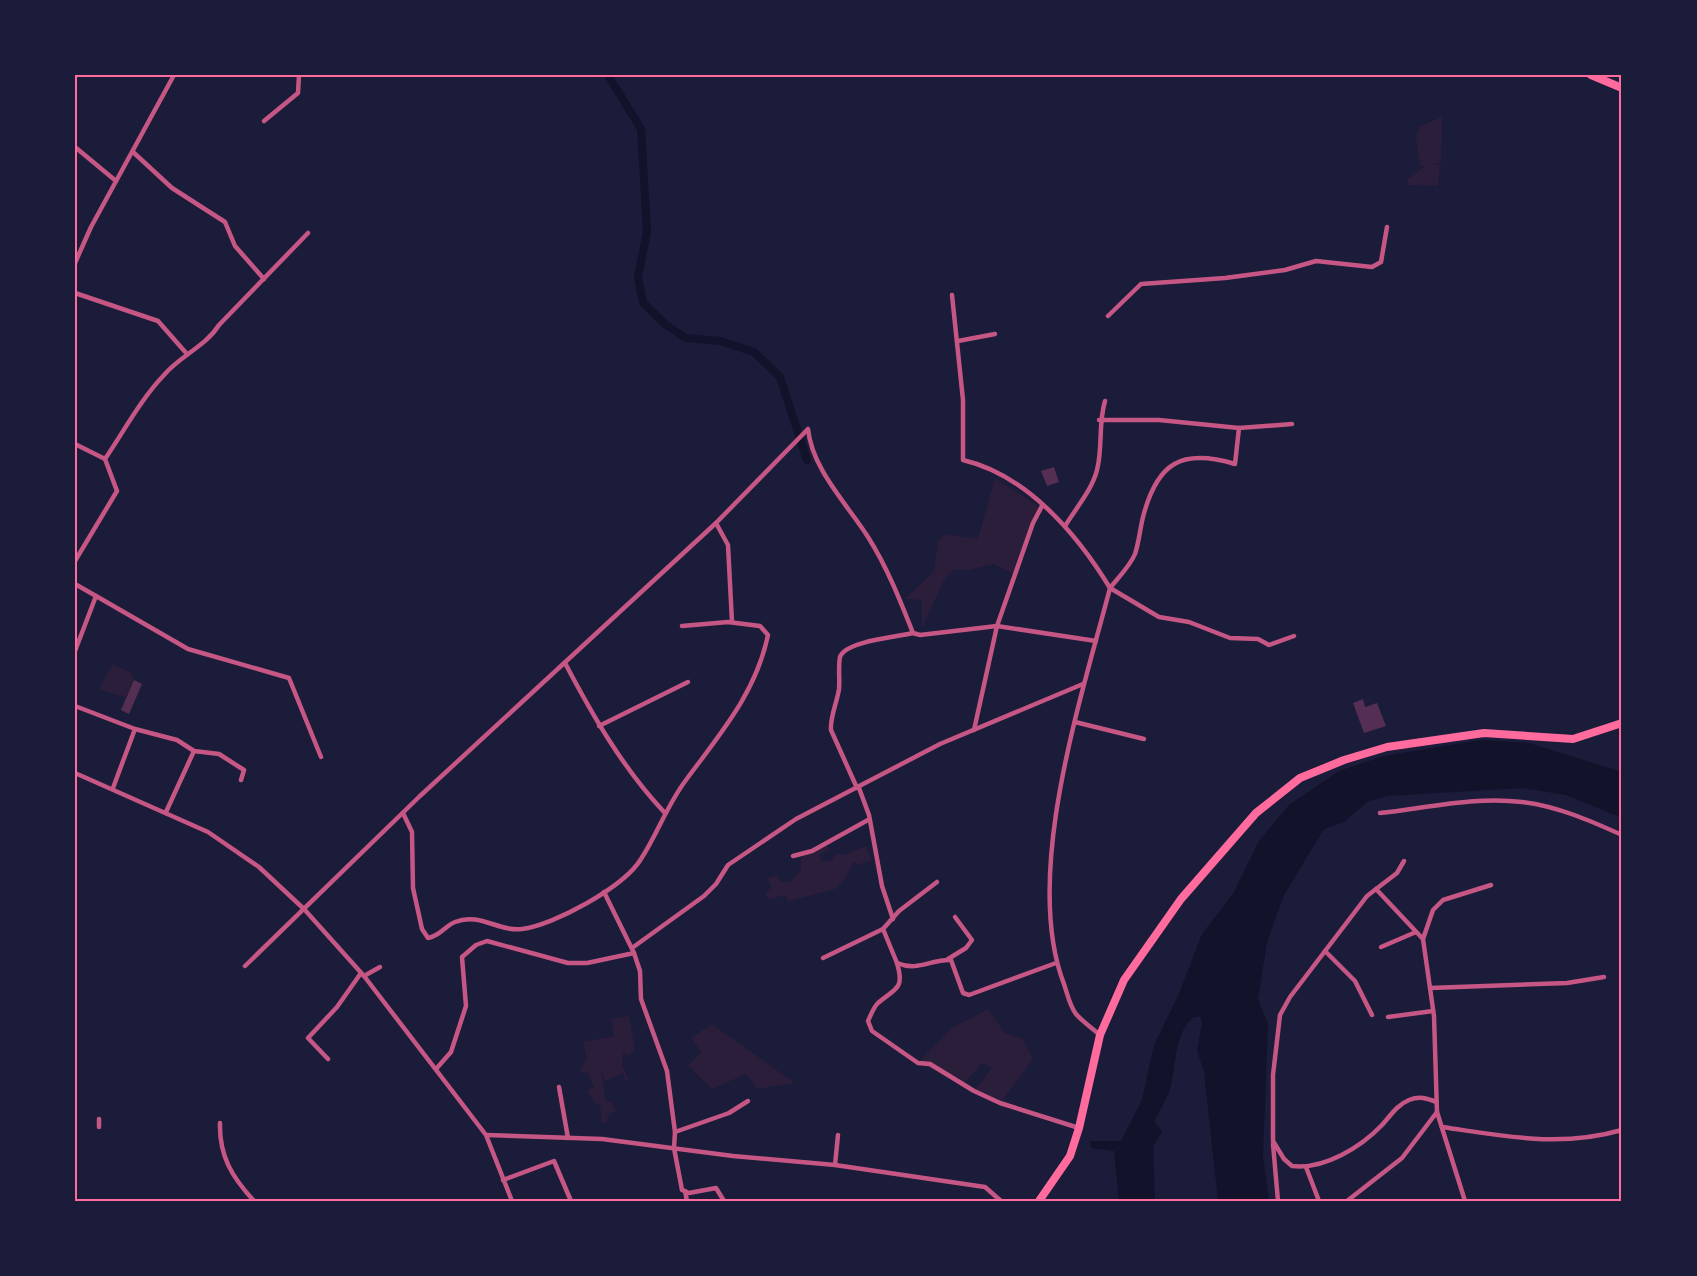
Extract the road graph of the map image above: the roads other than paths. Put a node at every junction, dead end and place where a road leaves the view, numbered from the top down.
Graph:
1 (174, 75) edge
2 (299, 75) edge
3 (1591, 75) edge
4 (1622, 88) edge
5 (264, 121) dead end
6 (75, 147) edge
7 (133, 152) junction
8 (116, 181) junction
9 (1387, 227) dead end
10 (308, 233) dead end
11 (75, 263) edge
12 (264, 279) junction
13 (75, 293) edge
14 (952, 295) dead end
15 (1108, 316) dead end
16 (996, 334) dead end
17 (958, 341) junction
18 (187, 354) junction
19 (1105, 401) dead end
20 (1099, 420) junction
21 (1292, 424) dead end
22 (1239, 428) junction
23 (75, 444) edge
24 (105, 459) junction
25 (1042, 506) junction
26 (716, 523) junction
27 (1065, 526) junction
28 (75, 561) edge
29 (75, 584) edge
30 (1110, 588) junction
31 (96, 596) junction
32 (732, 622) junction
33 (682, 626) dead end
34 (997, 626) junction
35 (913, 633) junction
36 (1294, 636) dead end
37 (1096, 641) junction
38 (76, 648) edge
39 (565, 663) junction
40 (688, 682) dead end
41 (1083, 684) junction
42 (75, 706) edge
43 (1075, 722) junction
44 (1622, 723) edge
45 (599, 726) junction
46 (135, 729) junction
47 (974, 730) junction
48 (1144, 739) dead end
49 (194, 751) junction
50 (321, 757) dead end
51 (75, 773) edge
52 (241, 780) dead end
53 (113, 788) junction
54 (858, 788) junction
55 (166, 812) junction
56 (664, 812) junction
57 (403, 813) junction
58 (1380, 813) dead end
59 (868, 820) junction
60 (1622, 836) edge
61 (793, 856) dead end
62 (1404, 861) dead end
63 (938, 882) dead end
64 (1491, 885) dead end
65 (1376, 889) junction
66 (604, 892) junction
67 (304, 909) junction
68 (955, 917) dead end
69 (893, 919) junction
70 (884, 928) junction
71 (1416, 932) junction
72 (1423, 939) junction
73 (1381, 947) dead end
74 (633, 951) junction
75 (1325, 951) junction
76 (824, 958) dead end
77 (948, 959) junction
78 (897, 963) junction
79 (1056, 963) junction
80 (245, 966) dead end
81 (380, 967) dead end
82 (363, 974) junction
83 (1604, 977) dead end
84 (1430, 988) junction
85 (1433, 1011) junction
86 (1372, 1015) dead end
87 (1388, 1017) dead end
88 (1100, 1035) junction
89 (328, 1059) dead end
90 (436, 1069) junction
91 (559, 1088) dead end
92 (748, 1101) dead end
93 (1436, 1102) junction
94 (1437, 1112) junction
95 (99, 1119) dead end
96 (220, 1123) dead end
97 (99, 1127) dead end
98 (1442, 1127) junction
99 (1079, 1128) junction
100 (1622, 1130) edge
101 (675, 1132) junction
102 (486, 1135) junction
103 (838, 1135) dead end
104 (568, 1138) junction
105 (1273, 1141) junction
106 (674, 1148) junction
107 (835, 1165) junction
108 (1306, 1167) junction
109 (503, 1180) junction
110 (685, 1191) junction
111 (254, 1201) edge
112 (512, 1201) edge
113 (571, 1201) edge
114 (687, 1201) edge
115 (724, 1201) edge
116 (1001, 1201) edge
117 (1039, 1201) edge
118 (1278, 1201) edge
119 (1319, 1201) edge
120 (1347, 1201) edge
121 (1465, 1201) edge

1 - 7 street
2 - 5 street
3 - 4 main road
6 - 8 street
7 - 8 street
7 - 12 street
8 - 11 street
9 - 15 street
10 - 12 street
12 - 18 street
13 - 18 street
14 - 17 street
16 - 17 street
17 - 25 street
18 - 24 street
19 - 20 street
20 - 22 street
20 - 27 street
21 - 22 street
22 - 30 street
23 - 24 street
24 - 28 street
25 - 27 street
25 - 34 street
26 - 32 street
26 - 35 street
26 - 39 street
27 - 30 street
29 - 31 street
30 - 36 street
30 - 37 street
31 - 38 street
31 - 50 street
32 - 33 street
32 - 56 street
34 - 35 street
34 - 37 street
34 - 47 street
35 - 54 street
37 - 41 street
39 - 45 street
39 - 57 street
40 - 45 street
41 - 43 street
41 - 47 street
42 - 46 street
43 - 48 street
43 - 79 street
44 - 88 main road
45 - 56 street
46 - 49 street
46 - 53 street
47 - 54 street
49 - 52 street
49 - 55 street
51 - 53 street
53 - 55 street
54 - 59 street
54 - 74 street
55 - 67 street
56 - 66 street
57 - 66 street
57 - 67 street
58 - 60 street
59 - 61 street
59 - 69 street
62 - 65 street
63 - 69 street
64 - 72 street
65 - 71 street
65 - 75 street
66 - 74 street
67 - 80 street
67 - 82 street
68 - 77 street
69 - 70 street
70 - 76 street
70 - 78 street
71 - 72 street
71 - 73 street
72 - 84 street
74 - 90 street
74 - 101 street
75 - 86 street
75 - 105 street
77 - 78 street
77 - 79 street
78 - 99 street
79 - 88 street
81 - 82 street
82 - 89 street
82 - 90 street
83 - 84 street
84 - 85 street
85 - 87 street
85 - 93 street
88 - 99 main road
90 - 102 street
91 - 104 street
92 - 101 street
93 - 94 street
93 - 108 street
94 - 98 street
94 - 120 street
95 - 97 street
96 - 111 street
98 - 100 street
98 - 121 street
99 - 117 main road
101 - 106 street
102 - 104 street
102 - 109 street
103 - 107 street
104 - 106 street
105 - 108 street
105 - 118 street
106 - 107 street
106 - 110 street
107 - 116 street
108 - 119 street
109 - 112 street
109 - 113 street
110 - 114 street
110 - 115 street

